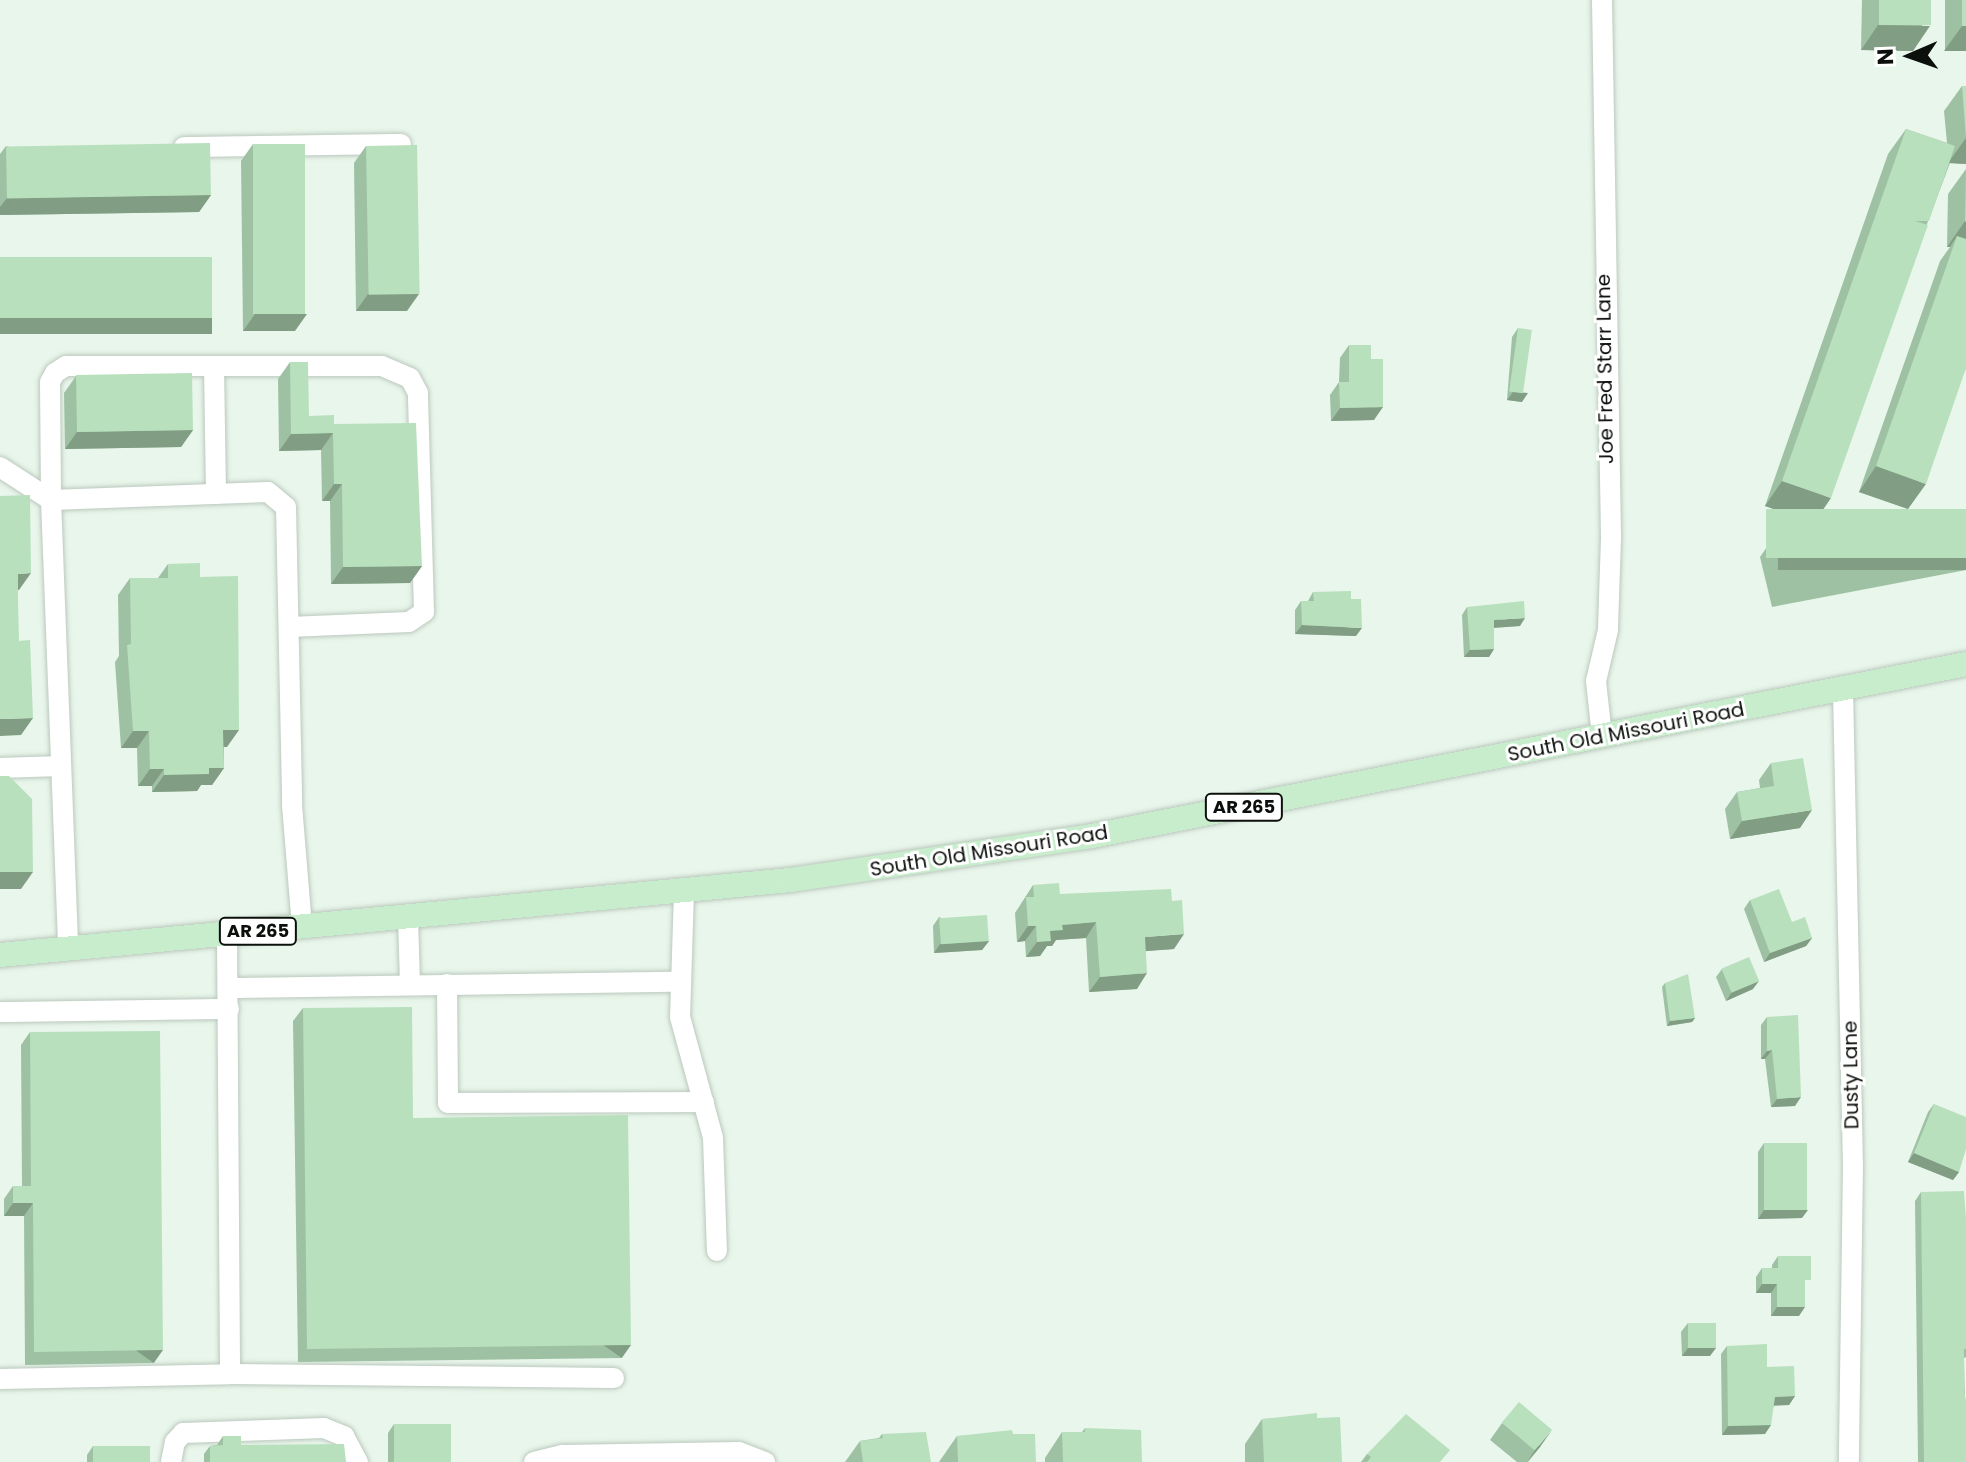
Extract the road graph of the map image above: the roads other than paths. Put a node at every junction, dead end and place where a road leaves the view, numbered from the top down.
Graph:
1 (1602, 0) edge
2 (401, 144) edge
3 (170, 147) edge
4 (214, 366) junction
5 (0, 467) edge
6 (216, 494) junction
7 (51, 500) junction
8 (289, 627) junction
9 (1966, 664) edge
10 (1843, 689) junction
11 (1602, 736) junction
12 (60, 766) junction
13 (0, 768) edge
14 (684, 891) junction
15 (408, 917) junction
16 (302, 927) junction
17 (227, 934) junction
18 (68, 949) junction
19 (0, 955) edge
20 (681, 982) junction
21 (410, 984) junction
22 (447, 984) junction
23 (229, 988) junction
24 (229, 1009) junction
25 (0, 1012) edge
26 (704, 1102) junction
27 (717, 1251) dead end
28 (230, 1374) junction
29 (614, 1378) dead end
30 (0, 1379) edge
31 (171, 1462) edge
32 (358, 1462) edge
33 (534, 1462) edge
34 (765, 1462) edge
35 (1849, 1462) edge

1 - 11 street, Joe Fred Starr Lane
2 - 3 street
4 - 6 street
4 - 7 street
4 - 8 street
5 - 7 street
6 - 7 street
6 - 8 street
7 - 12 street
8 - 16 street
9 - 10 main road, South Old Missouri Road / AR 265
10 - 11 main road, South Old Missouri Road / AR 265
10 - 35 street, Dusty Lane
11 - 14 main road, South Old Missouri Road / AR 265
12 - 13 street
12 - 18 street
14 - 15 main road, South Old Missouri Road / AR 265
14 - 20 street
15 - 16 main road, South Old Missouri Road / AR 265
15 - 21 street
16 - 17 main road, South Old Missouri Road / AR 265
17 - 18 main road, South Old Missouri Road / AR 265
17 - 23 street
18 - 19 main road, South Old Missouri Road / AR 265
20 - 22 street
20 - 26 street
21 - 22 street
21 - 23 street
22 - 26 street
23 - 24 street
24 - 25 street
24 - 28 street
26 - 27 street
28 - 29 street
28 - 30 street
31 - 32 street
33 - 34 street

